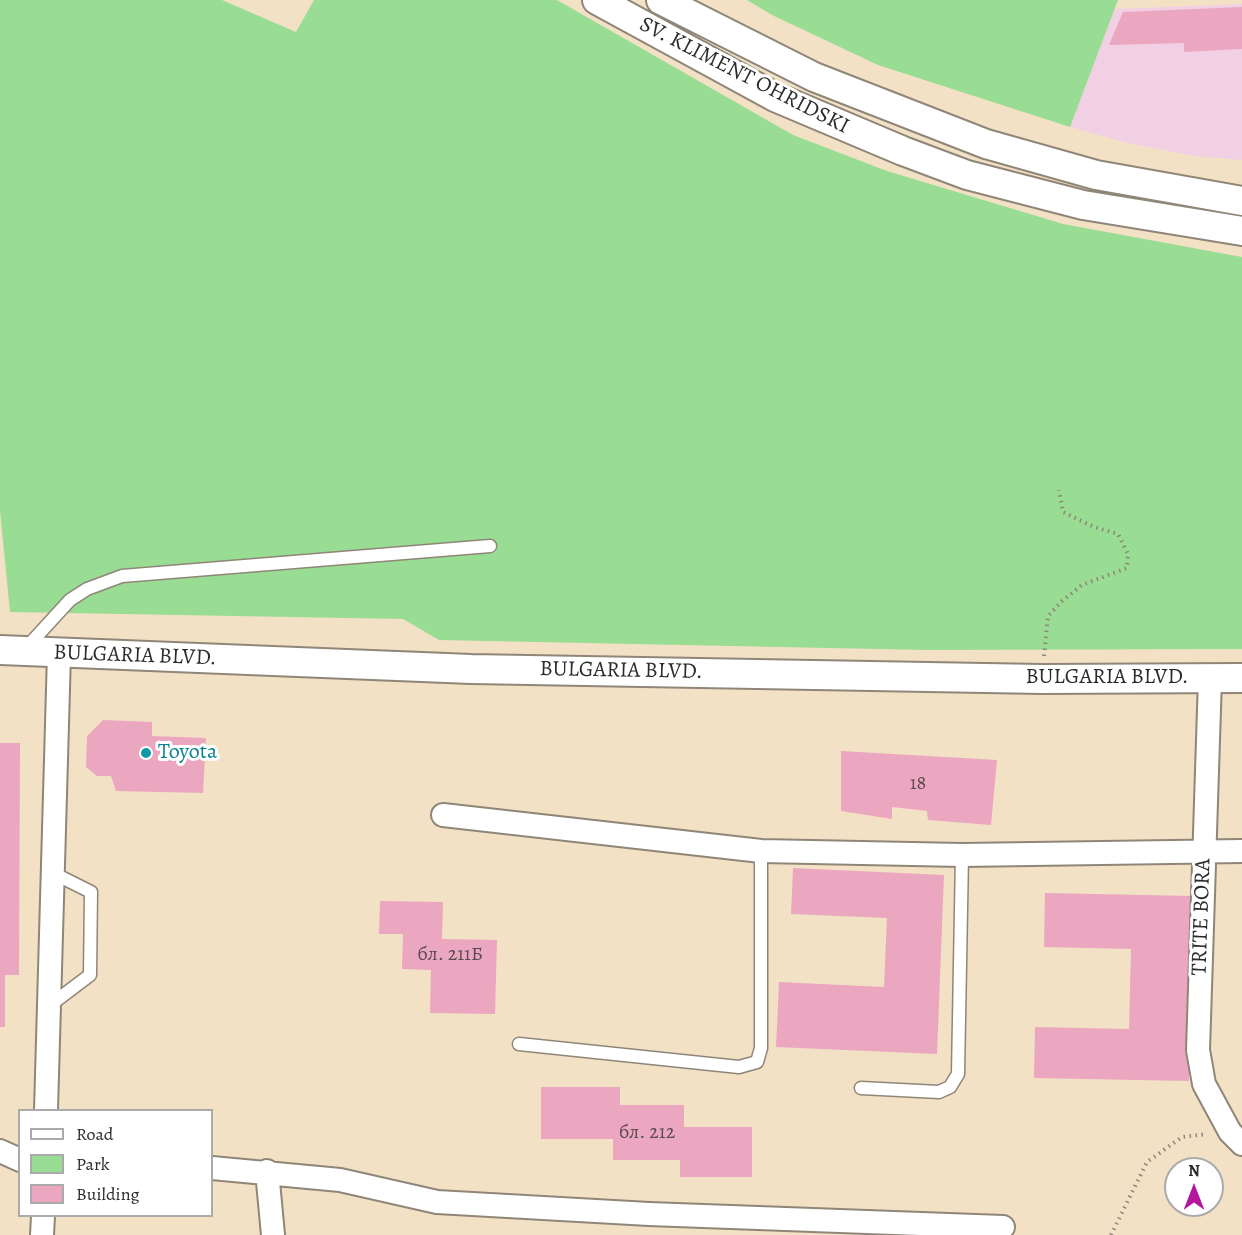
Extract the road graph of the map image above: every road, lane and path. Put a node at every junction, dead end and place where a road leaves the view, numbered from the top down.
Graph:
1 (597, 0) edge
2 (661, 0) edge
3 (1242, 201) edge
4 (1242, 231) edge
5 (1059, 490) dead end
6 (490, 546) dead end
7 (12, 650) edge
8 (59, 654) junction
9 (1210, 678) junction
10 (1242, 678) edge
11 (1042, 679) junction
12 (443, 814) dead end
13 (761, 851) junction
14 (1204, 851) junction
15 (1242, 851) edge
16 (962, 855) junction
17 (53, 873) junction
18 (49, 1006) junction
19 (519, 1044) dead end
20 (861, 1088) dead end
21 (46, 1109) edge
22 (1236, 1138) edge
23 (0, 1151) edge
24 (18, 1159) edge
25 (213, 1168) edge
26 (267, 1171) junction
27 (43, 1217) edge
28 (1003, 1227) dead end
29 (42, 1235) edge
30 (273, 1235) edge
31 (1111, 1235) edge

1 - 4 street, SV. KLIMENT OHRIDSKI
2 - 3 street, SV. KLIMENT OHRIDSKI
5 - 11 path
6 - 7 lane
7 - 8 street, BULGARIA BLVD.
8 - 11 street, BULGARIA BLVD.
8 - 17 street
9 - 10 street, BULGARIA BLVD.
9 - 11 street, BULGARIA BLVD.
9 - 14 street, TRITE BORA
12 - 13 street
13 - 16 street
13 - 19 lane
14 - 15 street
14 - 16 street
14 - 22 street, TRITE BORA
16 - 20 lane
17 - 18 street
17 - 18 lane
18 - 21 street
22 - 31 path
23 - 24 street
25 - 26 street
26 - 28 street
26 - 30 street
27 - 29 street

